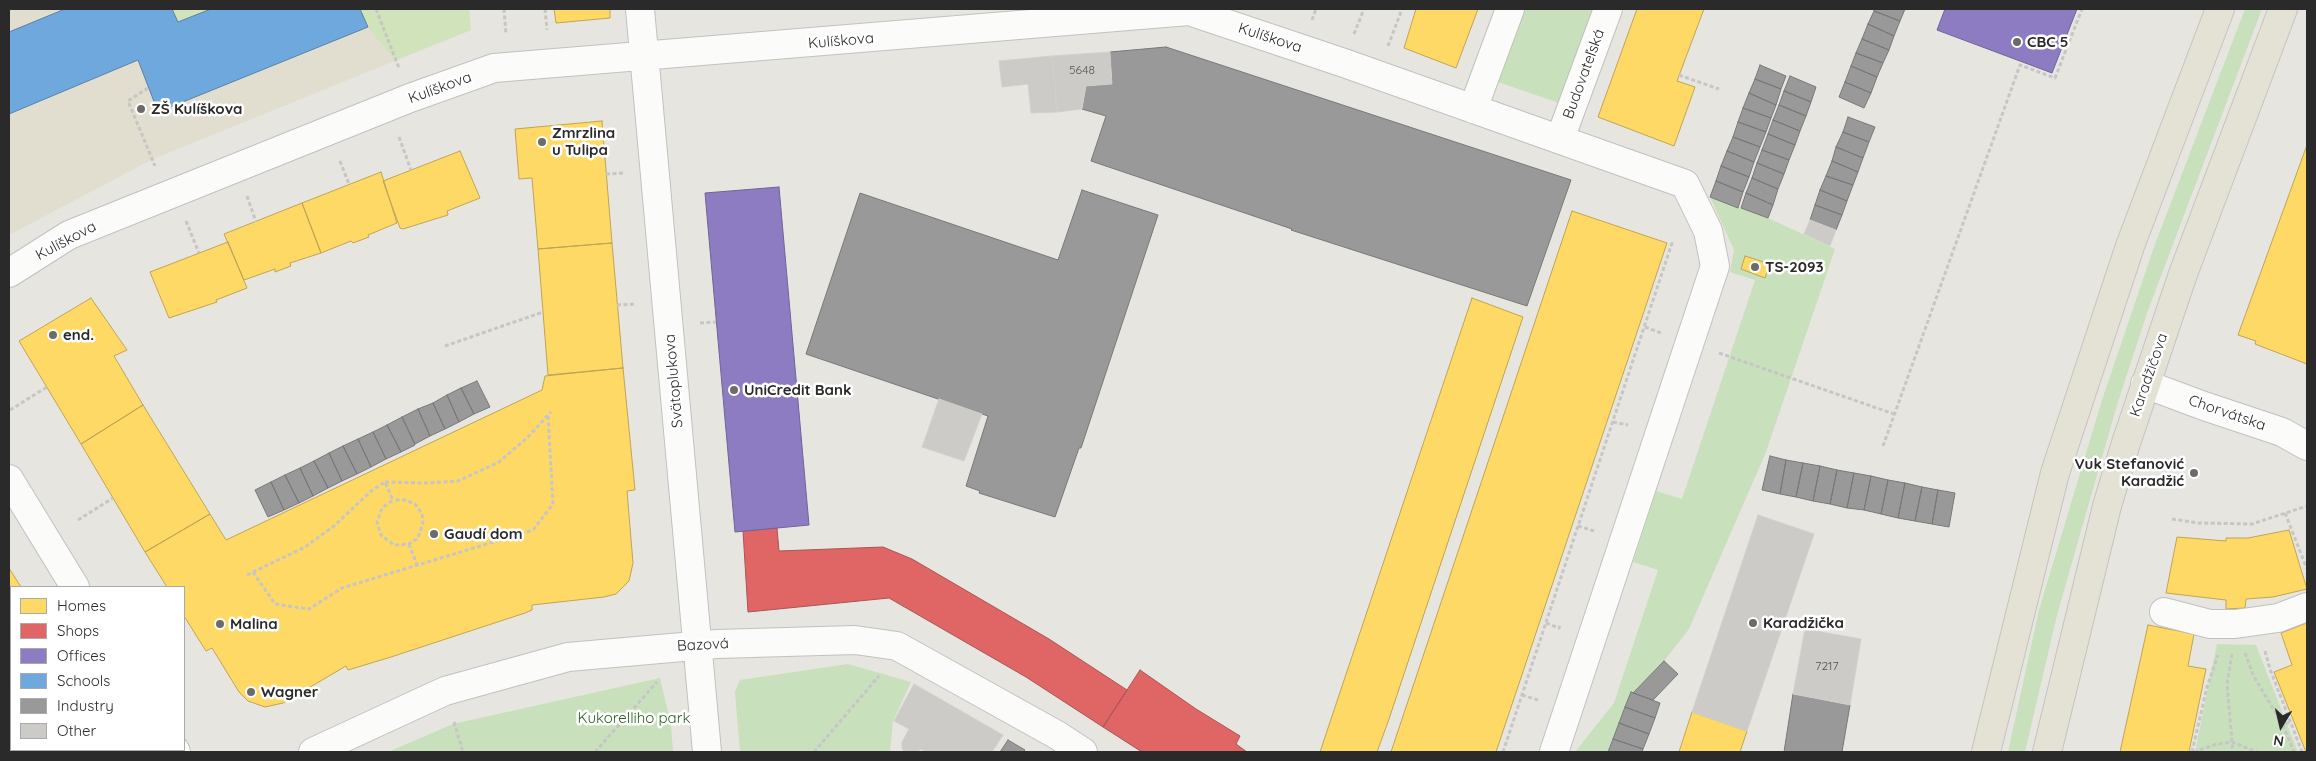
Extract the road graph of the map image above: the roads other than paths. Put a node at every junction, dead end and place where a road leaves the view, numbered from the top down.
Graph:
1 (640, 9) edge
2 (1510, 9) edge
3 (1608, 9) edge
4 (2220, 9) edge
5 (2283, 9) edge
6 (1189, 10) edge
7 (1003, 18) edge
8 (644, 56) junction
9 (1473, 109) junction
10 (1560, 139) junction
11 (9, 273) edge
12 (2145, 384) junction
13 (2307, 446) edge
14 (9, 479) edge
15 (74, 586) edge
16 (2307, 607) edge
17 (2164, 612) dead end
18 (698, 646) junction
19 (313, 752) edge
20 (707, 752) edge
21 (1083, 752) edge
22 (1554, 752) edge
23 (1986, 752) edge
24 (2047, 752) edge

1 - 8 street, Svätoplukova
2 - 9 street
3 - 10 street, Budovateľská
4 - 23 main road
5 - 12 main road, Karadžičova
6 - 7 street, Kulíškova
6 - 9 street, Kulíškova
7 - 8 street, Kulíškova
8 - 11 street, Kulíškova
8 - 18 street, Svätoplukova
9 - 10 street, Kulíškova
10 - 22 street, Kulíškova
12 - 13 street, Chorvátska
12 - 24 main road, Karadžičova
14 - 15 street
16 - 17 street
18 - 19 street, Bazová
18 - 20 street, Svätoplukova
18 - 21 street, Bazová

